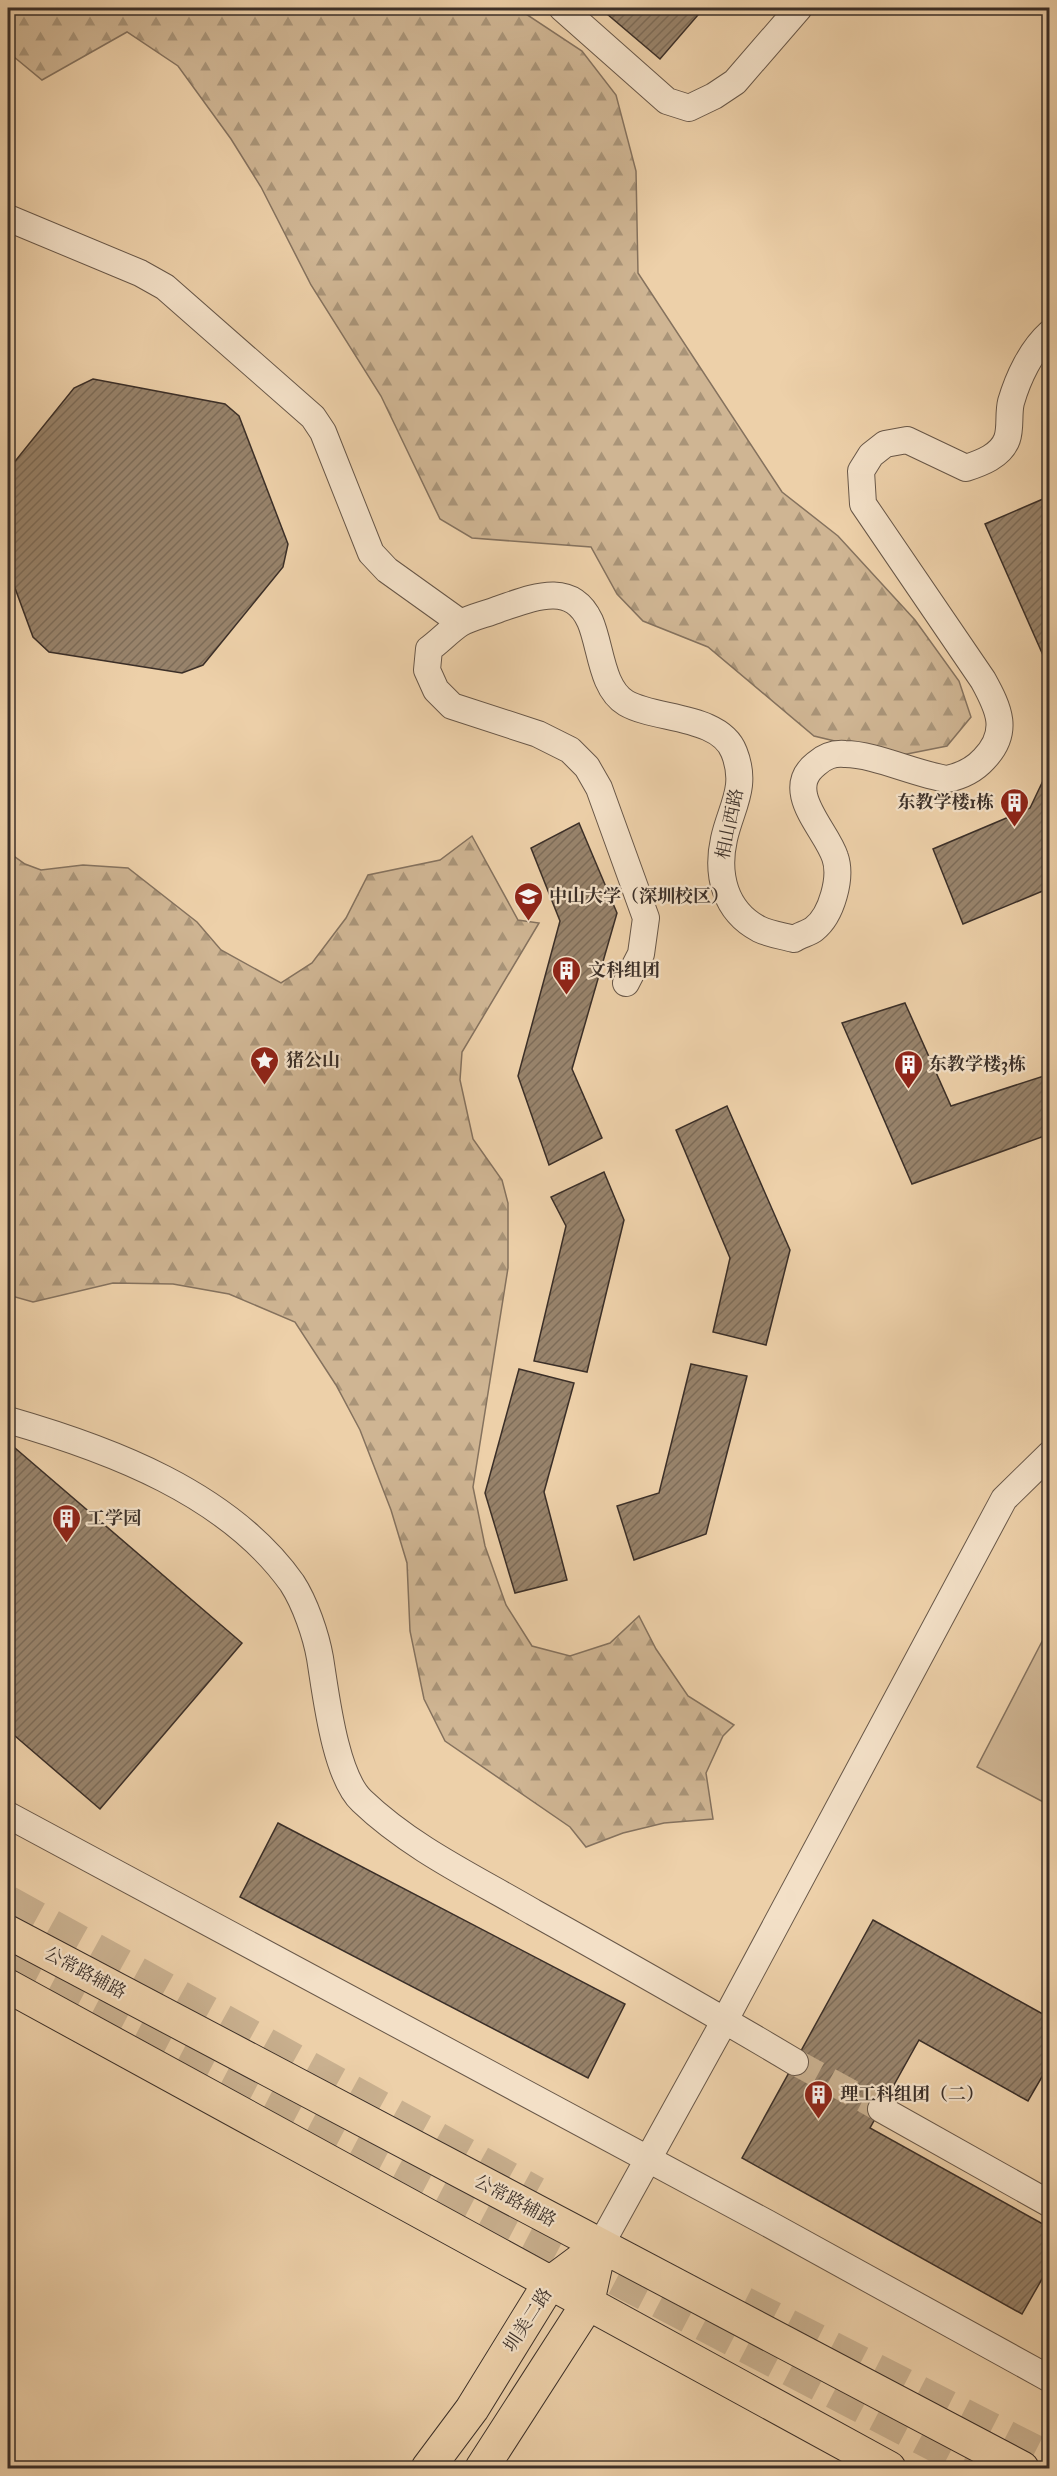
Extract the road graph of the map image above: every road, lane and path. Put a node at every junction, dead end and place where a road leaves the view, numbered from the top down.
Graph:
1 (562, 8) edge
2 (799, 8) edge
3 (8, 218) edge
4 (1050, 333) edge
5 (461, 623) junction
6 (626, 983) dead end
7 (8, 1420) edge
8 (1050, 1454) edge
9 (8, 1815) edge
10 (8, 1932) edge
11 (8, 1986) edge
12 (725, 2020) junction
13 (795, 2062) tunnel mouth
14 (881, 2109) tunnel mouth
15 (648, 2159) junction
16 (1050, 2204) edge
17 (600, 2246) junction
18 (549, 2284) junction
19 (587, 2305) junction
20 (1050, 2379) edge
21 (428, 2469) edge
22 (482, 2469) edge
23 (889, 2469) edge
24 (1022, 2469) edge

1 - 2 lane
3 - 5 lane
4 - 5 lane, 相山西路
5 - 6 lane, 相山西路
7 - 12 lane
8 - 12 lane
9 - 15 lane
10 - 17 main road, 公常路辅路
11 - 18 main road
12 - 13 lane
12 - 15 lane
14 - 16 lane
15 - 17 lane
15 - 20 lane
17 - 18 main road, 圳美二路
17 - 19 main road
17 - 24 main road, 公常路辅路
18 - 19 main road
18 - 21 main road, 圳美二路
19 - 22 main road
19 - 23 main road

